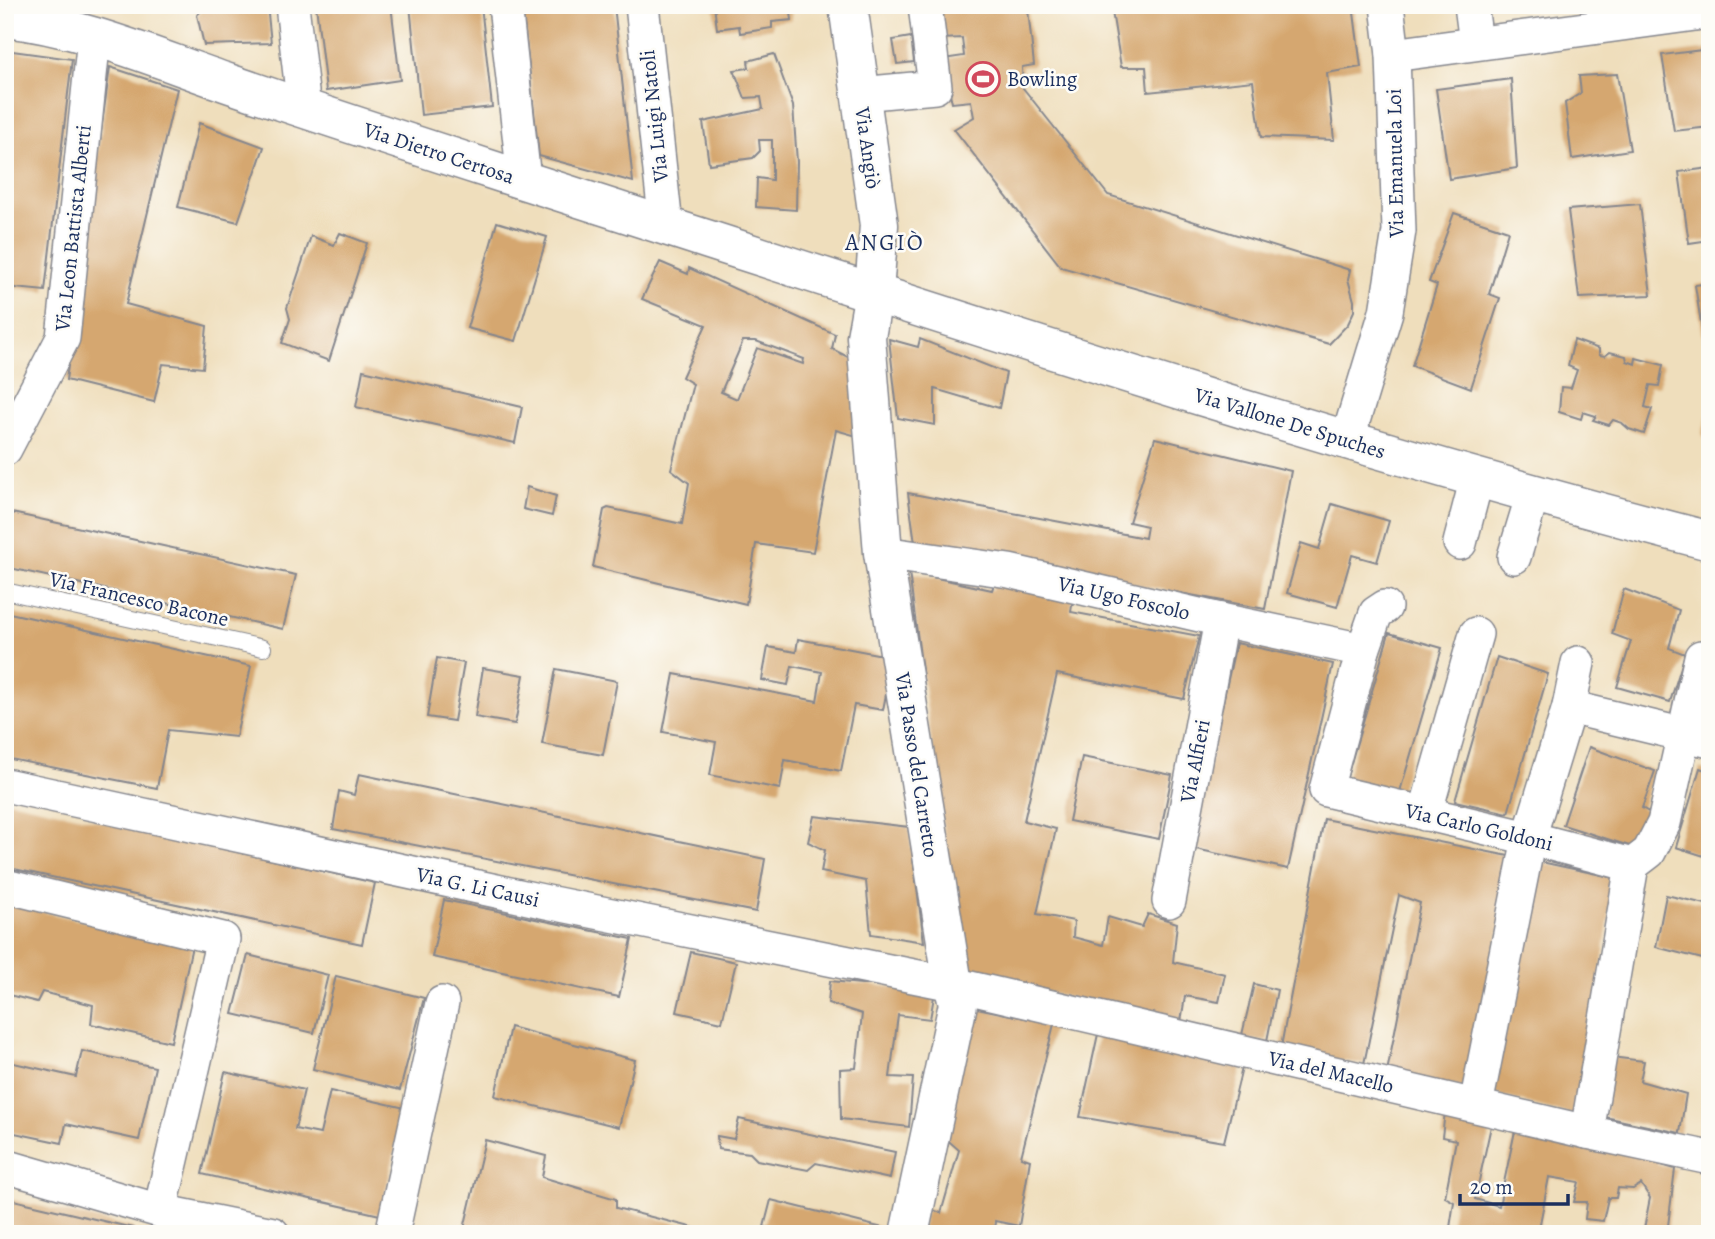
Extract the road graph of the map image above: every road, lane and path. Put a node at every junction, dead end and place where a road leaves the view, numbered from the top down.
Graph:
1 (292, 5) edge
2 (505, 5) edge
3 (642, 5) edge
4 (848, 5) edge
5 (925, 5) edge
6 (1387, 5) edge
7 (1471, 5) edge
8 (1710, 12) edge
9 (5, 18) edge
10 (94, 37) junction
11 (1476, 43) junction
12 (1393, 55) junction
13 (860, 94) junction
14 (304, 109) junction
15 (524, 180) junction
16 (666, 226) junction
17 (873, 292) junction
18 (1347, 441) junction
19 (5, 449) edge
20 (1477, 478) junction
21 (1533, 494) junction
22 (1710, 541) edge
23 (1460, 542) dead end
24 (883, 553) junction
25 (1514, 558) dead end
26 (5, 591) edge
27 (1385, 607) dead end
28 (1221, 620) junction
29 (1476, 634) dead end
30 (263, 649) dead end
31 (1363, 650) junction
32 (1701, 657) dead end
33 (1578, 663) dead end
34 (1569, 706) junction
35 (1697, 738) edge
36 (5, 785) edge
37 (1425, 814) junction
38 (1529, 838) junction
39 (1632, 865) junction
40 (5, 886) edge
41 (1169, 901) dead end
42 (953, 984) junction
43 (442, 1003) dead end
44 (1476, 1105) junction
45 (1587, 1132) junction
46 (1710, 1158) edge
47 (5, 1166) edge
48 (160, 1211) junction
49 (273, 1234) edge
50 (392, 1234) edge
51 (909, 1234) edge

1 - 14 street
2 - 15 street
3 - 16 street, Via Luigi Natoli
4 - 13 street, Via Angiò
5 - 13 street
6 - 12 street, Via Emanuela Loi
7 - 11 street
8 - 11 street
9 - 10 street, Via Dietro Certosa
10 - 14 street, Via Dietro Certosa
10 - 19 street, Via Leon Battista Alberti
11 - 12 street
12 - 18 street, Via Emanuela Loi
13 - 17 street, Via Angiò
14 - 15 street, Via Dietro Certosa
15 - 16 street, Via Dietro Certosa
16 - 17 street, Via Dietro Certosa
17 - 18 street, Via Vallone De Spuches
17 - 24 street, Via Passo del Carretto
18 - 20 street, Via Vallone De Spuches
20 - 21 street, Via Vallone De Spuches
20 - 23 street
21 - 22 street, Via Vallone De Spuches
21 - 25 street
24 - 28 street, Via Ugo Foscolo
24 - 42 street, Via Passo del Carretto
26 - 30 lane, Via Francesco Bacone
27 - 31 street
28 - 31 street, Via Ugo Foscolo
28 - 41 street, Via Alfieri
29 - 37 street
31 - 37 street, Via Carlo Goldoni
32 - 35 street
33 - 34 street
34 - 35 street
34 - 38 street
35 - 39 street
36 - 42 street, Via G. Li Causi
37 - 38 street, Via Carlo Goldoni
38 - 39 street, Via Carlo Goldoni
38 - 44 street
39 - 45 street
40 - 48 street
42 - 44 street, Via del Macello
42 - 51 street, Via Passo del Carretto
43 - 50 street
44 - 45 street, Via del Macello
45 - 46 street, Via del Macello
47 - 48 street
48 - 49 street

